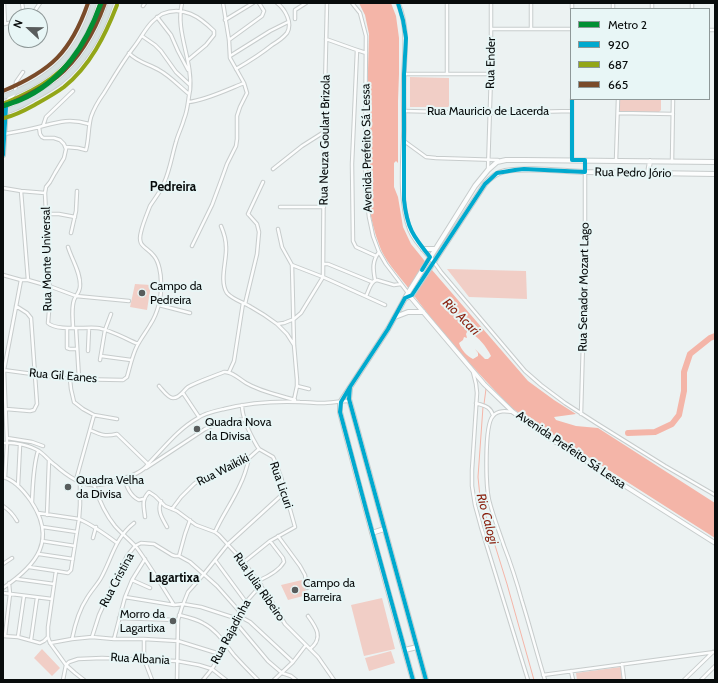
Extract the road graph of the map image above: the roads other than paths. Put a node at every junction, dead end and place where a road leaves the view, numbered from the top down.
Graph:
1 (4, 3) edge
2 (94, 3) edge
3 (111, 3) edge
4 (182, 3) edge
5 (223, 3) edge
6 (253, 3) edge
7 (259, 3) edge
8 (276, 3) edge
9 (306, 3) edge
10 (327, 3) edge
11 (352, 3) edge
12 (398, 3) edge
13 (447, 3) edge
14 (491, 3) edge
15 (531, 3) edge
16 (181, 12) junction
17 (157, 17) junction
18 (295, 19) dead end
19 (226, 20) junction
20 (288, 22) junction
21 (4, 24) edge
22 (531, 28) junction
23 (491, 29) junction
24 (570, 29) edge
25 (142, 36) junction
26 (326, 39) junction
27 (228, 40) junction
28 (357, 50) junction
29 (129, 53) junction
30 (366, 53) junction
31 (230, 56) junction
32 (188, 60) junction
33 (236, 69) junction
34 (189, 71) junction
35 (23, 72) dead end
36 (404, 74) junction
37 (447, 74) junction
38 (491, 74) junction
39 (244, 83) junction
40 (190, 85) junction
41 (73, 91) dead end
42 (15, 93) junction
43 (189, 94) junction
44 (3, 97) edge
45 (572, 100) edge
46 (618, 100) edge
47 (673, 100) edge
48 (188, 102) junction
49 (4, 109) edge
50 (404, 111) junction
51 (572, 111) junction
52 (489, 113) junction
53 (618, 113) junction
54 (673, 114) junction
55 (89, 124) junction
56 (43, 126) junction
57 (39, 127) junction
58 (324, 132) junction
59 (4, 134) junction
60 (4, 141) edge
61 (404, 142) junction
62 (66, 147) junction
63 (3, 155) edge
64 (489, 160) junction
65 (500, 160) junction
66 (524, 160) junction
67 (572, 160) junction
68 (585, 160) junction
69 (616, 161) junction
70 (650, 161) junction
71 (672, 162) junction
72 (715, 162) edge
73 (273, 169) dead end
74 (524, 169) junction
75 (488, 170) junction
76 (585, 172) junction
77 (648, 173) junction
78 (715, 174) edge
79 (263, 182) dead end
80 (3, 188) edge
81 (21, 191) junction
82 (77, 191) dead end
83 (45, 193) junction
84 (280, 207) dead end
85 (324, 207) junction
86 (46, 214) junction
87 (75, 218) junction
88 (221, 226) dead end
89 (278, 229) dead end
90 (71, 233) dead end
91 (192, 246) dead end
92 (68, 247) dead end
93 (435, 248) junction
94 (423, 249) junction
95 (379, 252) junction
96 (376, 256) junction
97 (429, 259) junction
98 (324, 264) junction
99 (433, 264) junction
100 (292, 265) junction
101 (3, 275) edge
102 (323, 277) junction
103 (21, 280) junction
104 (28, 280) junction
105 (373, 281) junction
106 (401, 284) junction
107 (49, 286) junction
108 (409, 295) junction
109 (76, 296) junction
110 (366, 296) junction
111 (129, 301) dead end
112 (244, 304) junction
113 (385, 304) dead end
114 (159, 305) junction
115 (16, 306) junction
116 (423, 312) junction
117 (190, 313) dead end
118 (110, 314) dead end
119 (395, 317) junction
120 (294, 319) junction
121 (277, 324) junction
122 (67, 328) junction
123 (75, 328) junction
124 (89, 328) junction
125 (105, 330) junction
126 (138, 344) junction
127 (294, 345) junction
128 (77, 349) junction
129 (88, 350) dead end
130 (101, 356) junction
131 (100, 360) dead end
132 (132, 360) junction
133 (3, 370) edge
134 (473, 371) junction
135 (229, 372) junction
136 (34, 375) junction
137 (70, 379) junction
138 (79, 380) junction
139 (159, 386) dead end
140 (297, 386) junction
141 (350, 386) junction
142 (309, 389) dead end
143 (183, 393) junction
144 (294, 400) junction
145 (341, 401) junction
146 (350, 401) junction
147 (299, 402) junction
148 (476, 403) junction
149 (242, 405) junction
150 (6, 409) junction
151 (513, 412) junction
152 (581, 414) junction
153 (94, 415) junction
154 (493, 415) junction
155 (199, 417) junction
156 (117, 419) dead end
157 (245, 419) junction
158 (90, 430) junction
159 (7, 438) junction
160 (3, 443) edge
161 (7, 443) junction
162 (20, 445) junction
163 (43, 446) dead end
164 (259, 449) junction
165 (38, 451) junction
166 (249, 458) junction
167 (49, 460) junction
168 (148, 464) junction
169 (146, 468) junction
170 (4, 477) edge
171 (124, 478) junction
172 (76, 480) junction
173 (80, 482) junction
174 (94, 485) junction
175 (18, 486) junction
176 (285, 492) junction
177 (715, 495) edge
178 (143, 499) junction
179 (160, 501) junction
180 (32, 503) junction
181 (3, 506) edge
182 (172, 508) junction
183 (38, 513) junction
184 (47, 515) junction
185 (145, 517) dead end
186 (79, 519) junction
187 (190, 520) junction
188 (17, 521) dead end
189 (134, 523) dead end
190 (43, 527) junction
191 (96, 527) junction
192 (167, 527) dead end
193 (384, 529) junction
194 (77, 532) junction
195 (215, 532) junction
196 (372, 533) junction
197 (123, 534) junction
198 (278, 536) junction
199 (93, 538) dead end
200 (42, 541) junction
201 (270, 541) junction
202 (117, 543) junction
203 (715, 543) edge
204 (228, 544) junction
205 (75, 546) junction
206 (135, 546) junction
207 (39, 554) junction
208 (179, 556) junction
209 (12, 558) dead end
210 (145, 559) junction
211 (73, 560) junction
212 (215, 560) junction
213 (244, 562) junction
214 (3, 564) edge
215 (29, 567) junction
216 (56, 571) junction
217 (204, 574) junction
218 (17, 579) junction
219 (132, 580) junction
220 (258, 581) junction
221 (10, 583) junction
222 (54, 584) junction
223 (261, 585) junction
224 (3, 588) edge
225 (150, 588) dead end
226 (308, 588) dead end
227 (3, 593) edge
228 (10, 594) junction
229 (24, 596) junction
230 (125, 597) junction
231 (37, 598) junction
232 (52, 599) junction
233 (246, 602) junction
234 (183, 604) junction
235 (174, 605) junction
236 (240, 614) junction
237 (179, 615) junction
238 (308, 616) dead end
239 (119, 618) junction
240 (178, 620) junction
241 (238, 620) junction
242 (237, 624) junction
243 (4, 636) edge
244 (18, 637) junction
245 (48, 637) junction
246 (92, 637) junction
247 (72, 638) junction
248 (114, 639) junction
249 (144, 639) junction
250 (31, 640) junction
251 (178, 641) junction
252 (50, 643) junction
253 (226, 644) junction
254 (306, 645) junction
255 (417, 647) junction
256 (310, 649) junction
257 (405, 650) junction
258 (714, 652) edge
259 (220, 654) junction
260 (144, 659) junction
261 (177, 661) junction
262 (293, 662) junction
263 (622, 664) junction
264 (66, 665) junction
265 (715, 666) edge
266 (212, 669) junction
267 (571, 671) junction
268 (282, 673) junction
269 (543, 675) junction
270 (63, 680) edge
271 (84, 680) edge
272 (152, 680) edge
273 (177, 680) edge
274 (203, 680) edge
275 (226, 680) edge
276 (258, 680) edge
277 (274, 680) edge
278 (296, 680) edge
279 (334, 680) edge
280 (413, 680) edge
281 (426, 680) edge
282 (528, 680) edge
283 (545, 680) edge
284 (572, 680) edge
285 (624, 680) edge
286 (684, 680) edge
287 (701, 680) edge

1 - 21 street
2 - 42 main road
3 - 49 main road
4 - 16 street
5 - 19 street
6 - 19 street
7 - 27 street
8 - 20 street
9 - 18 street
10 - 26 street, Rua Neuza Goulart Brizola
11 - 30 street, Avenida Prefeito Sá Lessa
12 - 36 street
13 - 37 street
14 - 23 street, Rua Ender
15 - 22 street
16 - 17 street
16 - 32 street
16 - 32 street
17 - 25 street
17 - 34 street
19 - 27 street
20 - 31 street
20 - 33 street
22 - 23 street
22 - 24 street
23 - 38 street, Rua Ender
25 - 29 street
25 - 40 street
26 - 28 street
26 - 58 street, Rua Neuza Goulart Brizola
27 - 31 street
28 - 30 street
28 - 96 street
29 - 43 street
29 - 55 street
30 - 95 street, Avenida Prefeito Sá Lessa
31 - 33 street
32 - 34 street
33 - 39 street
34 - 40 street
35 - 42 street
36 - 37 street
36 - 50 street
37 - 38 street
38 - 52 street, Rua Ender
39 - 48 street
39 - 91 street
40 - 43 street
41 - 56 street
42 - 44 main road
42 - 49 main road
43 - 48 street
45 - 51 street
46 - 53 street
47 - 54 street
48 - 114 street
49 - 59 main road
50 - 52 street, Rua Mauricio de Lacerda
50 - 61 street
51 - 52 street, Rua Mauricio de Lacerda
51 - 67 street
52 - 64 street, Rua Ender
53 - 54 street
53 - 69 street
54 - 71 street
55 - 56 street
55 - 62 street
56 - 57 street
57 - 59 street
57 - 62 street
58 - 73 street
58 - 85 street, Rua Neuza Goulart Brizola
59 - 60 main road
60 - 63 main road
61 - 64 street, Rua Pedro Jório
61 - 94 street
62 - 83 street
64 - 65 street, Rua Pedro Jório
64 - 75 street, Rua Ender
65 - 66 main road, Rua Pedro Jório
65 - 75 main road
66 - 67 main road, Rua Pedro Jório
66 - 74 main road
67 - 68 main road, Rua Pedro Jório
68 - 69 main road, Rua Pedro Jório
68 - 76 street, Rua Senador Mozart Lago
69 - 70 main road, Rua Pedro Jório
70 - 71 main road, Rua Pedro Jório
70 - 77 main road
71 - 72 main road, Rua Pedro Jório
74 - 76 main road, Rua Pedro Jório
74 - 99 main road, Rua Pedro Jório
75 - 93 main road
76 - 77 main road, Rua Pedro Jório
76 - 152 street, Rua Senador Mozart Lago
77 - 78 main road, Rua Pedro Jório
79 - 112 street
80 - 81 street
81 - 83 street
81 - 104 street
82 - 87 street
83 - 86 street, Rua Monte Universal
84 - 85 street
85 - 98 street, Rua Neuza Goulart Brizola
86 - 87 street
86 - 107 street, Rua Monte Universal
87 - 90 street
88 - 112 street
89 - 100 street
92 - 109 street
93 - 94 main road
93 - 97 main road
94 - 97 street
95 - 96 street
95 - 106 street, Avenida Prefeito Sá Lessa
96 - 105 street
97 - 99 street
97 - 108 main road
98 - 102 street, Rua Neuza Goulart Brizola
98 - 105 street
99 - 108 main road, Rua Pedro Jório
99 - 152 street
100 - 102 street
100 - 120 street
101 - 103 street
102 - 110 street
102 - 120 street
103 - 104 street
103 - 115 street
104 - 107 street
105 - 106 street
105 - 110 street
106 - 108 street, Avenida Prefeito Sá Lessa
107 - 109 street
107 - 122 street, Rua Monte Universal
108 - 116 street, Avenida Prefeito Sá Lessa
108 - 119 main road
109 - 111 street
109 - 123 street
110 - 113 street
112 - 121 street
112 - 135 street
114 - 117 street
114 - 126 street
115 - 133 street
115 - 136 street
116 - 119 main road
116 - 134 street, Avenida Prefeito Sá Lessa
118 - 125 street
119 - 141 main road
120 - 121 street
120 - 127 street
121 - 127 street
122 - 123 street
122 - 128 street
123 - 124 street
123 - 128 street
124 - 125 street
124 - 129 street
125 - 126 street
125 - 130 street
126 - 132 street
127 - 140 street
128 - 138 street
130 - 131 street
130 - 132 street
132 - 138 street, Rua Gil Eanes
133 - 136 street, Rua Gil Eanes
133 - 150 street
134 - 148 street
134 - 151 street, Avenida Prefeito Sá Lessa
135 - 143 street
135 - 144 street
136 - 137 street, Rua Gil Eanes
136 - 150 street
137 - 138 street, Rua Gil Eanes
137 - 153 street
139 - 143 street
140 - 142 street
140 - 144 street
141 - 145 main road
141 - 146 main road
143 - 155 street
144 - 147 street
145 - 146 street
145 - 147 street
145 - 196 main road
146 - 193 main road
147 - 149 street
148 - 154 street
148 - 282 street
149 - 155 street
149 - 157 street, Rua Licuri
150 - 159 street
151 - 154 street
151 - 203 street, Avenida Prefeito Sá Lessa
152 - 177 street
153 - 156 street
153 - 158 street
154 - 269 street
155 - 168 street
157 - 164 street, Rua Licuri
157 - 169 street
158 - 168 street
158 - 172 street
159 - 161 street
159 - 163 street
160 - 161 street
161 - 162 street
161 - 170 street
162 - 165 street
162 - 175 street
164 - 166 street, Rua Waikiki
164 - 176 street, Rua Licuri
165 - 167 street
165 - 180 street
166 - 182 street, Rua Waikiki
166 - 195 street
167 - 172 street
167 - 184 street
168 - 169 street
169 - 171 street
170 - 175 street
171 - 174 street
171 - 178 street
172 - 173 street
173 - 174 street
173 - 186 street
174 - 197 street
175 - 180 street
176 - 198 street, Rua Licuri
176 - 204 street
178 - 179 street
178 - 185 street
179 - 182 street
179 - 192 street
180 - 183 street
181 - 188 street
182 - 187 street
183 - 184 street
183 - 190 street
184 - 186 street
186 - 191 street
186 - 194 street
187 - 195 street
187 - 208 street
189 - 197 street
190 - 194 street
190 - 200 street
191 - 199 street
191 - 202 street
193 - 196 main road
193 - 255 main road
194 - 205 street
195 - 204 street, Rua Julia Ribeiro
196 - 257 main road
197 - 202 street
197 - 206 street
198 - 201 street
198 - 226 street
200 - 205 street
200 - 207 street
201 - 213 street
201 - 220 street
202 - 247 street
204 - 212 street
204 - 213 street, Rua Julia Ribeiro
205 - 211 street
206 - 208 street, Rua Cristina
206 - 210 street
206 - 246 street, Rua Cristina
207 - 211 street
207 - 215 street
208 - 217 street, Rua Cristina
209 - 214 street
210 - 219 street
210 - 235 street
211 - 216 street
212 - 217 street
212 - 233 street
213 - 220 street, Rua Julia Ribeiro
215 - 216 street
215 - 218 street
216 - 222 street
217 - 234 street
217 - 236 street, Rua Cristina
218 - 221 street
218 - 222 street
219 - 225 street
219 - 230 street
220 - 223 street, Rua Julia Ribeiro
221 - 224 street
221 - 228 street
222 - 232 street
223 - 233 street, Rua Rajadinha
223 - 254 street, Rua Julia Ribeiro
227 - 228 street
228 - 229 street
228 - 243 street
229 - 231 street
229 - 244 street
230 - 235 street
230 - 239 street
231 - 232 street
231 - 250 street
232 - 245 street
233 - 236 street, Rua Rajadinha
234 - 235 street
234 - 237 street
234 - 241 street
236 - 241 street, Rua Rajadinha
236 - 262 street, Rua Cristina
237 - 240 street
237 - 253 street
238 - 256 street
239 - 240 street
239 - 248 street
240 - 251 street
241 - 242 street, Rua Rajadinha
242 - 253 street, Rua Rajadinha
242 - 268 street
243 - 244 street
244 - 250 street
245 - 250 street
245 - 252 street
246 - 247 street
246 - 248 street
247 - 252 street
248 - 249 street
249 - 251 street
249 - 260 street
251 - 259 street
251 - 261 street
252 - 264 street
253 - 259 street, Rua Rajadinha
253 - 276 street
254 - 256 street, Rua Julia Ribeiro
254 - 262 street
255 - 257 main road
255 - 281 main road
256 - 279 street, Rua Julia Ribeiro
257 - 280 main road
258 - 263 street
258 - 286 street
259 - 266 street, Rua Rajadinha
260 - 261 street, Rua Albania
260 - 264 street, Rua Albania
260 - 272 street
261 - 266 street, Rua Albania
261 - 273 street
262 - 268 street
263 - 267 street
263 - 285 street
264 - 270 street
264 - 271 street
265 - 287 street
266 - 274 street, Rua Rajadinha
266 - 275 street, Rua Albania
267 - 269 street
267 - 284 street
268 - 277 street
268 - 278 street
269 - 283 street

